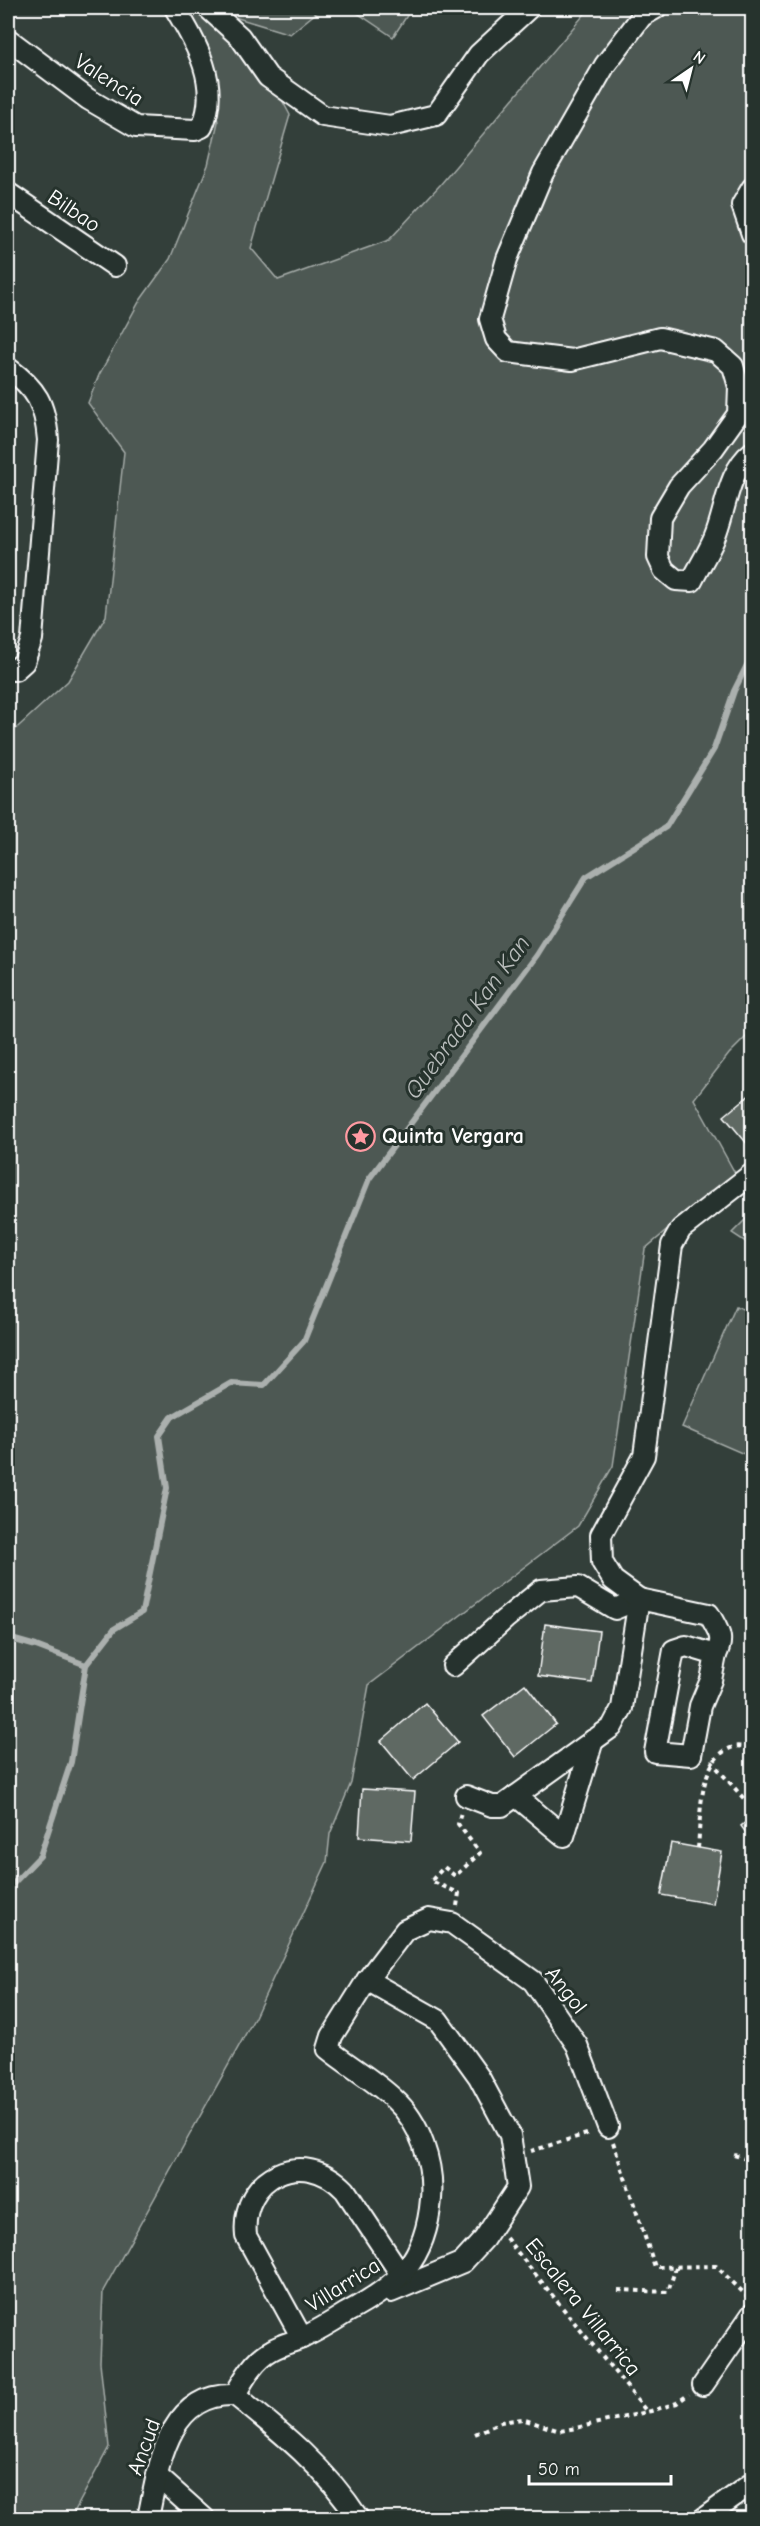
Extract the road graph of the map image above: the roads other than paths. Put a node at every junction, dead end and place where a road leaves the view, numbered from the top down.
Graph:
1 (175, 8) edge
2 (208, 8) edge
3 (529, 8) edge
4 (656, 8) edge
5 (8, 39) edge
6 (753, 188) edge
7 (8, 194) edge
8 (753, 234) edge
9 (115, 266) dead end
10 (8, 368) edge
11 (753, 452) edge
12 (8, 669) edge
13 (753, 1174) edge
14 (639, 1599) junction
15 (716, 1655) junction
16 (453, 1666) dead end
17 (593, 1740) junction
18 (466, 1796) road end
19 (516, 1796) junction
20 (405, 1930) joint
21 (367, 1980) junction
22 (608, 2127) road end
23 (402, 2276) junction
24 (373, 2299) junction
25 (753, 2314) edge
26 (302, 2338) junction
27 (703, 2385) road end
28 (235, 2395) junction
29 (157, 2476) junction
30 (753, 2483) edge
31 (148, 2518) edge
32 (204, 2518) edge
33 (358, 2518) edge
34 (704, 2518) edge

1 - 5 street, Valencia
2 - 3 street
4 - 11 street
6 - 8 street
7 - 9 street, Bilbao
10 - 12 street
13 - 14 street
14 - 15 street
14 - 16 street
14 - 17 street
15 - 15 street
17 - 19 street
17 - 19 street
18 - 19 street
20 - 21 street, Villarrica
20 - 22 street, Angol
21 - 23 street, Villarrica
21 - 24 street
23 - 24 street, Villarrica
23 - 26 street
24 - 26 street, Villarrica
25 - 27 street
26 - 28 street, Villarrica
28 - 29 street, Ancud
28 - 33 street
29 - 31 street, Ancud
29 - 32 street
30 - 34 street

